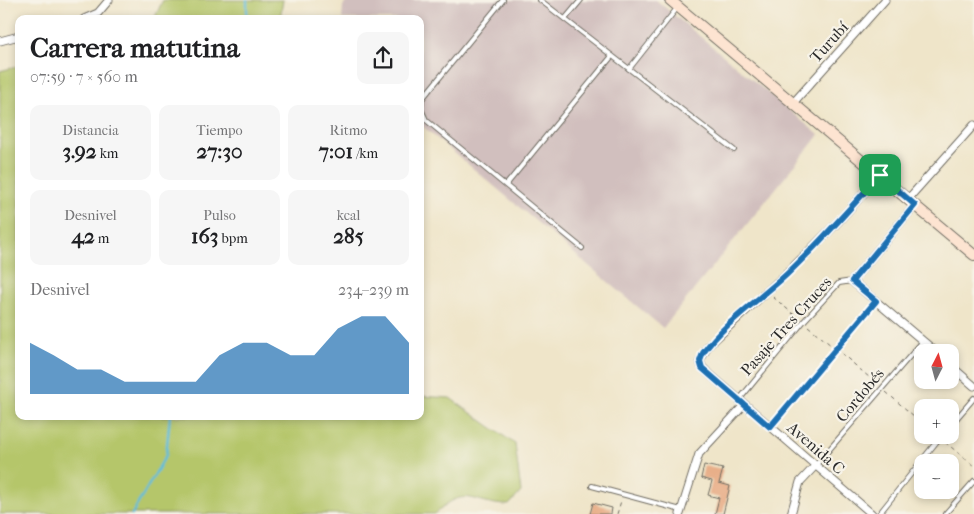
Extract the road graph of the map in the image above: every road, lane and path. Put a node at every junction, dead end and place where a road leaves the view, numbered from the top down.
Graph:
1 (109, 0) edge
2 (503, 0) edge
3 (540, 0) edge
4 (581, 0) edge
5 (670, 0) edge
6 (885, 0) edge
7 (678, 7) junction
8 (95, 15) edge
9 (565, 20) junction
10 (15, 37) edge
11 (0, 41) edge
12 (612, 56) junction
13 (629, 68) junction
14 (424, 97) edge
15 (793, 103) junction
16 (424, 116) edge
17 (974, 125) edge
18 (734, 150) dead end
19 (880, 175) junction
20 (506, 186) junction
21 (912, 202) junction
22 (582, 248) dead end
23 (974, 255) edge
24 (852, 281) junction
25 (767, 292) junction
26 (876, 301) junction
27 (803, 322) junction
28 (923, 341) junction
29 (927, 344) edge
30 (836, 349) junction
31 (959, 373) edge
32 (974, 386) edge
33 (881, 388) junction
34 (974, 398) edge
35 (742, 402) junction
36 (914, 416) edge
37 (959, 416) edge
38 (770, 427) junction
39 (935, 444) edge
40 (950, 444) edge
41 (815, 466) junction
42 (974, 466) edge
43 (974, 481) edge
44 (592, 486) dead end
45 (621, 501) dead end
46 (680, 512) edge
47 (617, 514) edge
48 (791, 514) edge
49 (872, 514) edge
50 (879, 514) edge
51 (945, 514) edge

1 - 8 street
2 - 14 lane
3 - 9 lane
4 - 9 lane
5 - 7 main road
6 - 15 street, Turubí
7 - 13 lane
7 - 15 main road
9 - 12 lane
10 - 11 street
12 - 13 lane
12 - 20 lane
13 - 18 lane
15 - 19 main road
16 - 20 lane
17 - 21 street, Pasaje Tres Cruces
19 - 21 main road
19 - 25 street
20 - 22 lane
21 - 23 main road
21 - 24 street, Pasaje Tres Cruces
24 - 26 street
24 - 27 lane, Pasaje Tres Cruces
25 - 27 path
25 - 35 street, Avenida C
26 - 28 street
26 - 30 lane
27 - 30 path
27 - 35 lane, Pasaje Tres Cruces
28 - 29 street
28 - 33 lane, Cordobés
30 - 33 path
30 - 38 lane
31 - 32 street
33 - 36 path
33 - 41 lane, Cordobés
34 - 37 lane
35 - 38 street, Avenida C
35 - 46 street
38 - 41 street, Avenida C
39 - 50 lane
40 - 42 path
41 - 48 street
41 - 49 street, Avenida C
43 - 51 lane
44 - 46 lane
45 - 47 path

